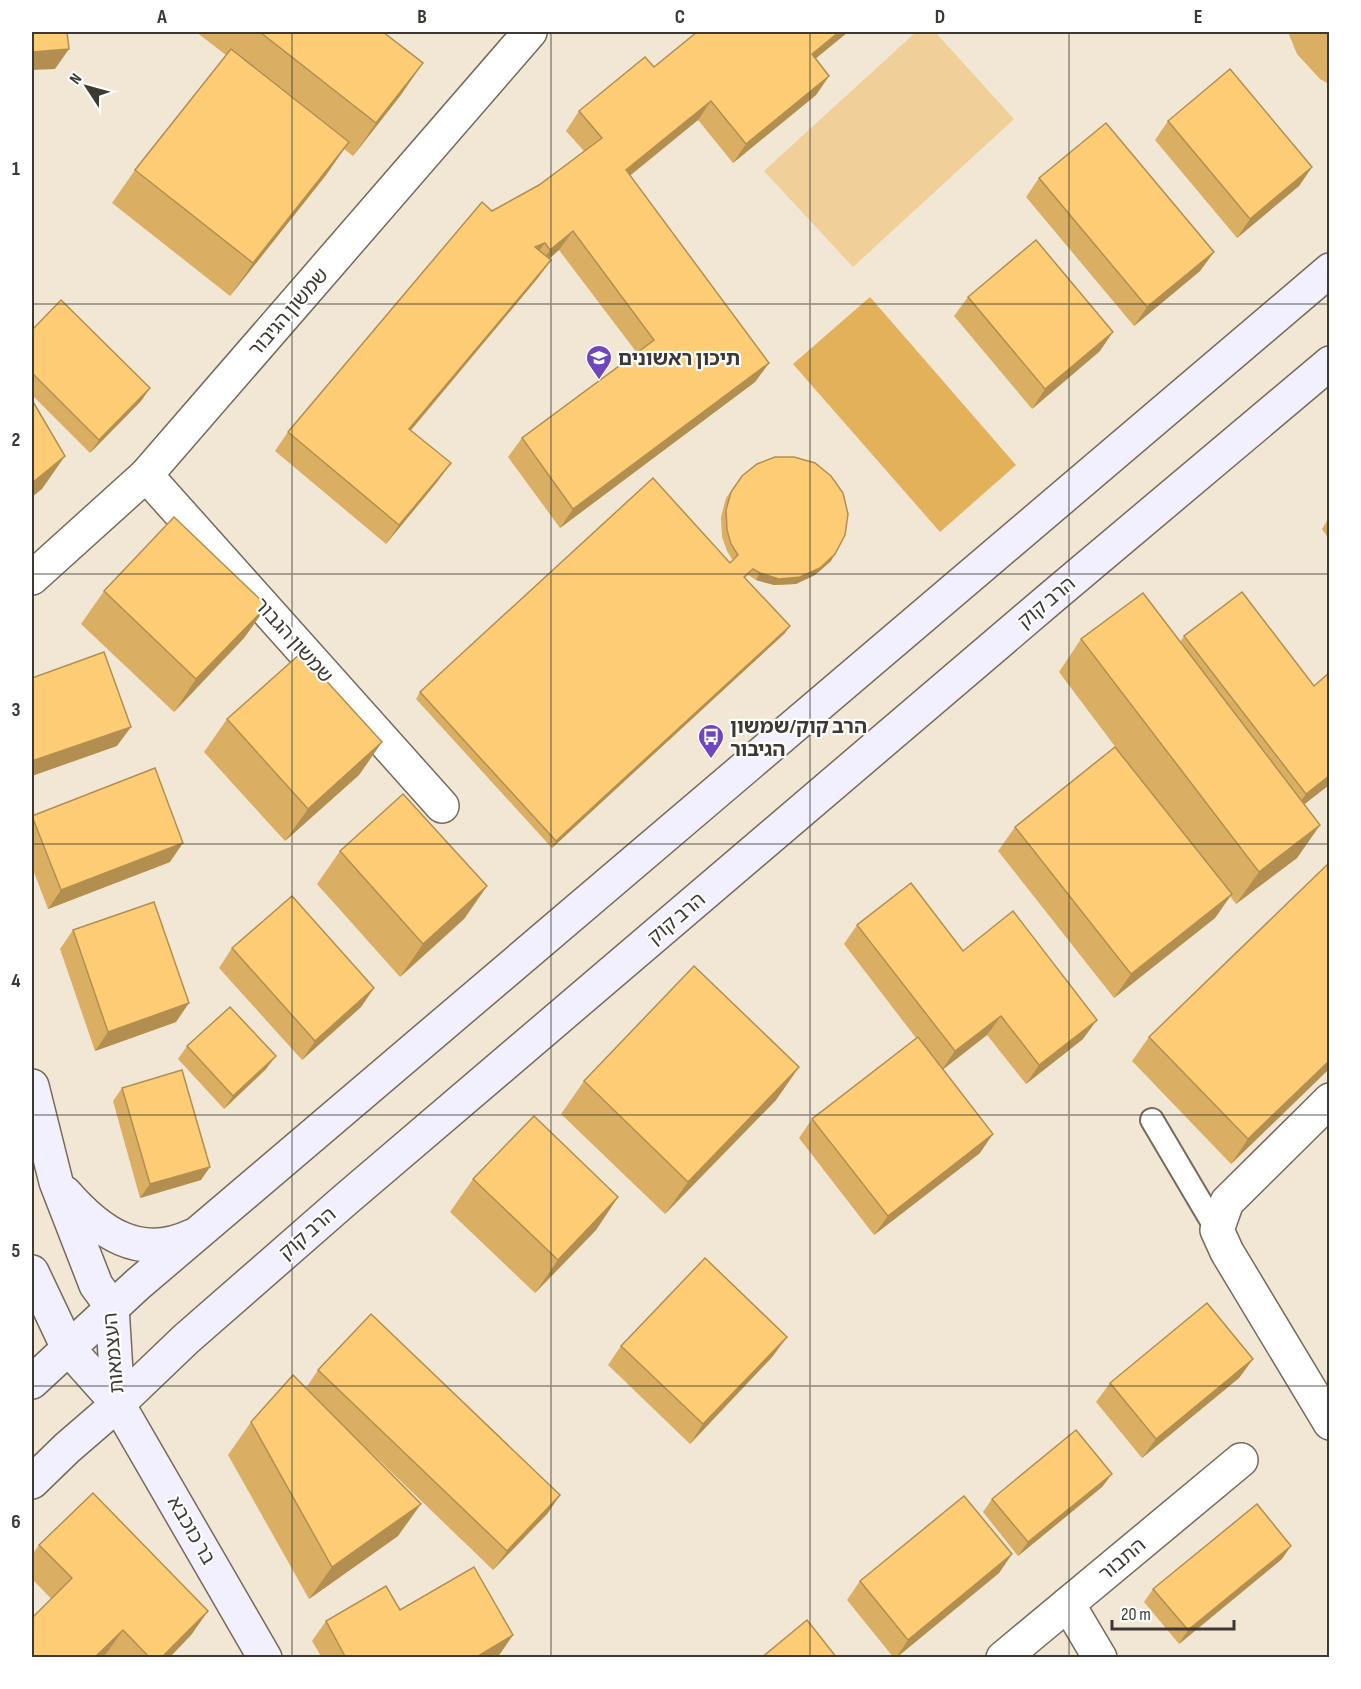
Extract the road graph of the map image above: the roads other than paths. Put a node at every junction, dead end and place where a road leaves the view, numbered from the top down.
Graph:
1 (530, 32) edge
2 (1329, 270) edge
3 (1329, 363) edge
4 (146, 475) junction
5 (32, 578) edge
6 (442, 806) dead end
7 (32, 1086) edge
8 (1329, 1100) edge
9 (1152, 1120) dead end
10 (56, 1182) junction
11 (1217, 1230) junction
12 (199, 1233) junction
13 (32, 1272) edge
14 (112, 1307) junction
15 (68, 1348) junction
16 (32, 1382) edge
17 (118, 1404) junction
18 (1329, 1423) edge
19 (1241, 1460) dead end
20 (32, 1482) edge
21 (1068, 1604) junction
22 (265, 1658) edge
23 (1003, 1658) edge
24 (1100, 1658) edge

1 - 4 street, שמשון הגיבור
2 - 12 main road
3 - 17 main road, הרב קוק
4 - 5 street, שמשון הגיבור
4 - 6 street, שמשון הגבור
7 - 10 main road, העצמאות
8 - 11 street
9 - 11 lane
10 - 12 main road
10 - 14 main road, העצמאות
11 - 18 street
12 - 14 main road
13 - 15 main road, העצמאות
14 - 15 main road
14 - 17 main road, העצמאות
15 - 16 main road
15 - 17 main road, העצמאות
17 - 20 main road, הרב קוק
17 - 22 main road, בר כוכבא
19 - 21 street, התבור
21 - 23 street, התבור
21 - 24 street

